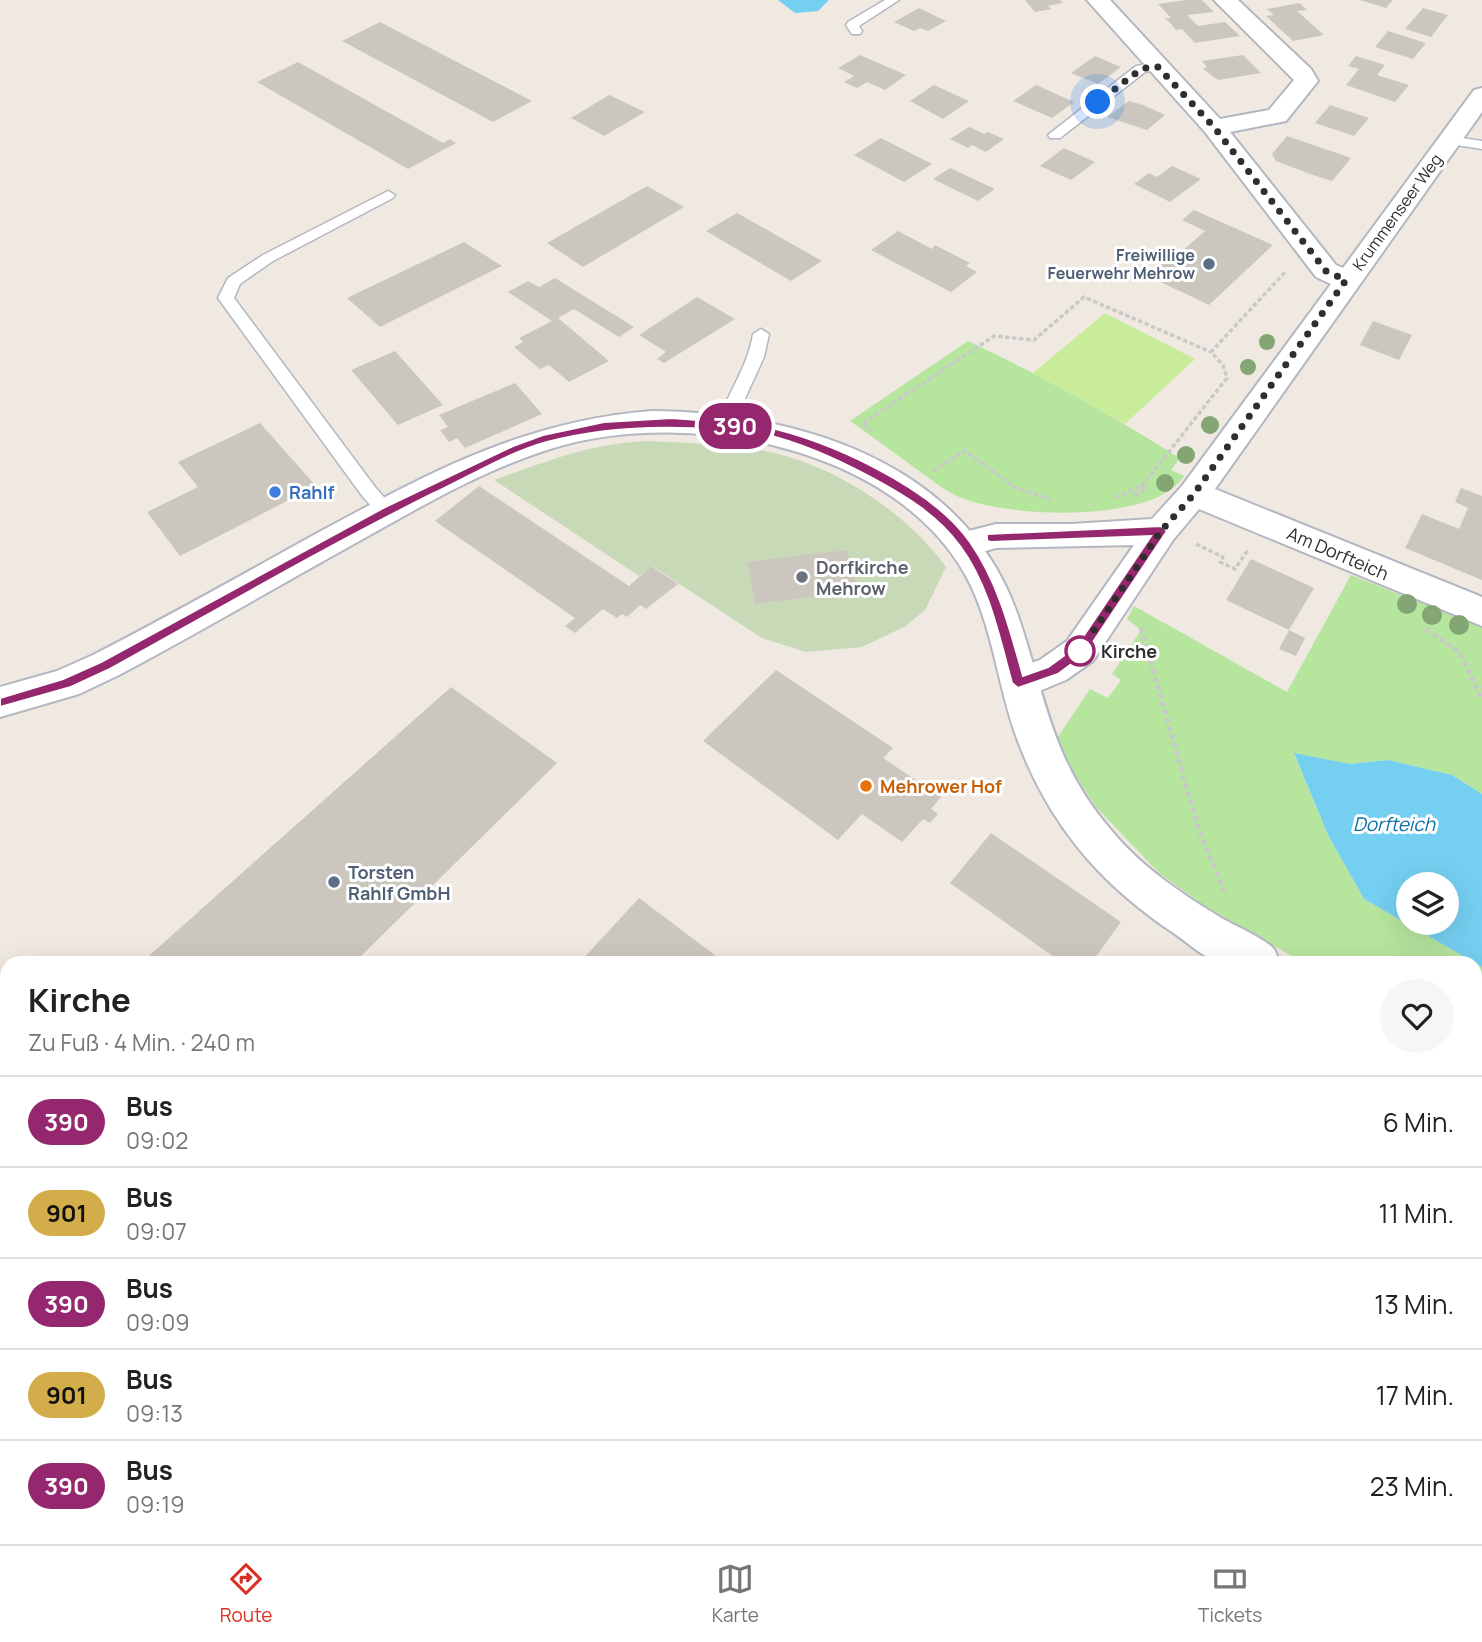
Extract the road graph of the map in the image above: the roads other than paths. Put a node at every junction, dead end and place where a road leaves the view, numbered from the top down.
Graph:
1 (893, 0) edge
2 (1098, 0) edge
3 (1225, 0) edge
4 (856, 31) dead end
5 (1157, 66) junction
6 (1482, 95) edge
7 (1214, 127) junction
8 (1055, 135) dead end
9 (1449, 140) junction
10 (1482, 145) edge
11 (388, 195) dead end
12 (1346, 280) junction
13 (761, 334) dead end
14 (726, 425) junction
15 (1194, 494) junction
16 (387, 511) junction
17 (1175, 536) junction
18 (965, 544) junction
19 (1482, 612) edge
20 (1018, 683) junction
21 (0, 702) edge
22 (1248, 956) edge

1 - 4 lane
2 - 5 street
3 - 7 street
5 - 7 street
5 - 8 lane
6 - 9 street, Krummenseer Weg
7 - 12 street
9 - 10 lane
9 - 12 street, Krummenseer Weg
11 - 16 lane
12 - 15 street, Krummenseer Weg
13 - 14 lane
14 - 16 street
14 - 18 street
15 - 17 street, Krummenseer Weg
15 - 19 street, Am Dorfteich
16 - 21 street
17 - 18 street
17 - 20 street, Krummenseer Weg
18 - 20 street
20 - 22 street

